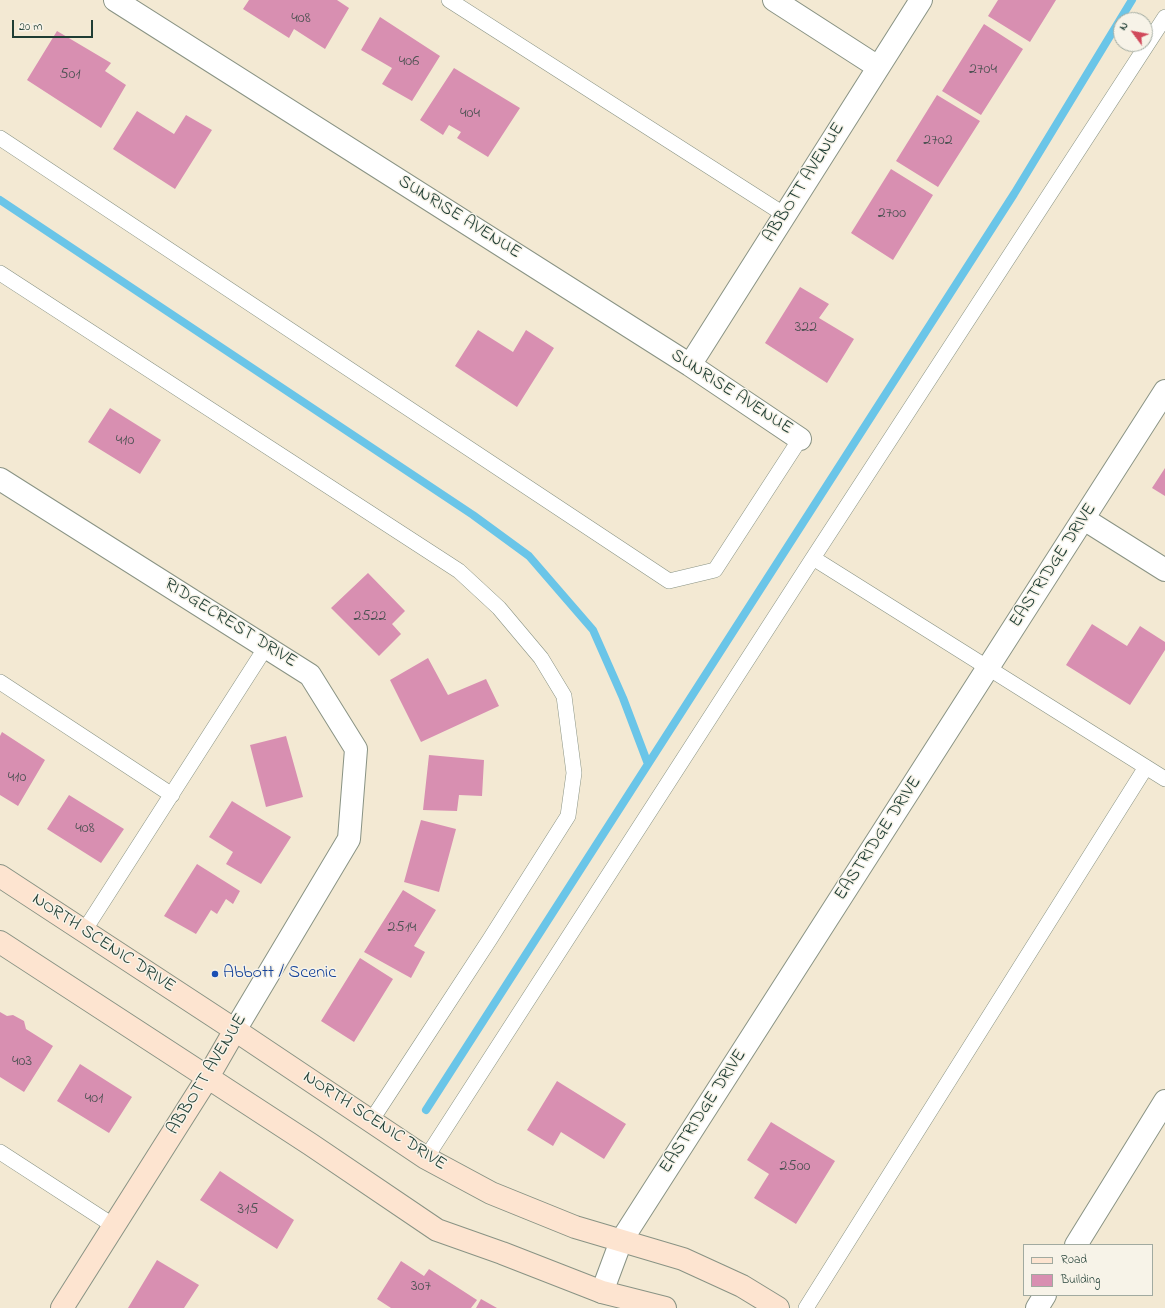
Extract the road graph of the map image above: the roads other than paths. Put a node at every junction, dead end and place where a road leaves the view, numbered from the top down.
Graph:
1 (115, 0) edge
2 (449, 0) edge
3 (774, 0) edge
4 (921, 0) edge
5 (1165, 17) edge
6 (878, 67) junction
7 (0, 138) edge
8 (785, 215) junction
9 (0, 273) edge
10 (690, 365) junction
11 (1165, 391) edge
12 (800, 439) joint
13 (0, 478) edge
14 (1084, 519) junction
15 (813, 558) junction
16 (1165, 570) edge
17 (266, 646) junction
18 (988, 669) junction
19 (0, 682) edge
20 (1146, 767) junction
21 (1165, 779) edge
22 (172, 795) junction
23 (350, 839) joint
24 (0, 876) edge
25 (84, 931) junction
26 (0, 942) edge
27 (235, 1030) junction
28 (208, 1077) junction
29 (1165, 1101) edge
30 (371, 1121) junction
31 (0, 1152) edge
32 (426, 1158) junction
33 (114, 1226) junction
34 (621, 1241) junction
35 (1077, 1244) edge
36 (602, 1292) junction
37 (1044, 1296) edge
38 (62, 1308) edge
39 (665, 1308) edge
40 (778, 1308) edge
41 (806, 1308) edge
42 (1037, 1308) edge

1 - 10 street, SUNRISE AVENUE
2 - 8 lane
3 - 6 street
4 - 6 street, ABBOTT AVENUE
5 - 15 lane
6 - 8 street, ABBOTT AVENUE
7 - 12 lane
8 - 10 street, ABBOTT AVENUE
9 - 30 lane
10 - 12 street, SUNRISE AVENUE
11 - 14 street, EASTRIDGE DRIVE
13 - 17 street, RIDGECREST DRIVE
14 - 16 street
14 - 18 street, EASTRIDGE DRIVE
15 - 18 lane
15 - 32 lane
17 - 22 lane
17 - 23 street, RIDGECREST DRIVE
18 - 20 lane
18 - 34 street, EASTRIDGE DRIVE
19 - 22 lane
20 - 21 lane
20 - 41 lane
22 - 25 lane
23 - 27 street, ABBOTT AVENUE
24 - 25 main road, NORTH SCENIC DRIVE
25 - 27 main road, NORTH SCENIC DRIVE
26 - 28 main road
27 - 28 main road, ABBOTT AVENUE
27 - 30 main road, NORTH SCENIC DRIVE
28 - 33 main road, ABBOTT AVENUE
28 - 36 main road
29 - 35 street
30 - 32 main road, NORTH SCENIC DRIVE
31 - 33 lane
32 - 34 main road, NORTH SCENIC DRIVE
33 - 38 main road, ABBOTT AVENUE
34 - 36 street, EASTRIDGE DRIVE
34 - 40 main road, NORTH SCENIC DRIVE
36 - 39 main road
37 - 42 street

